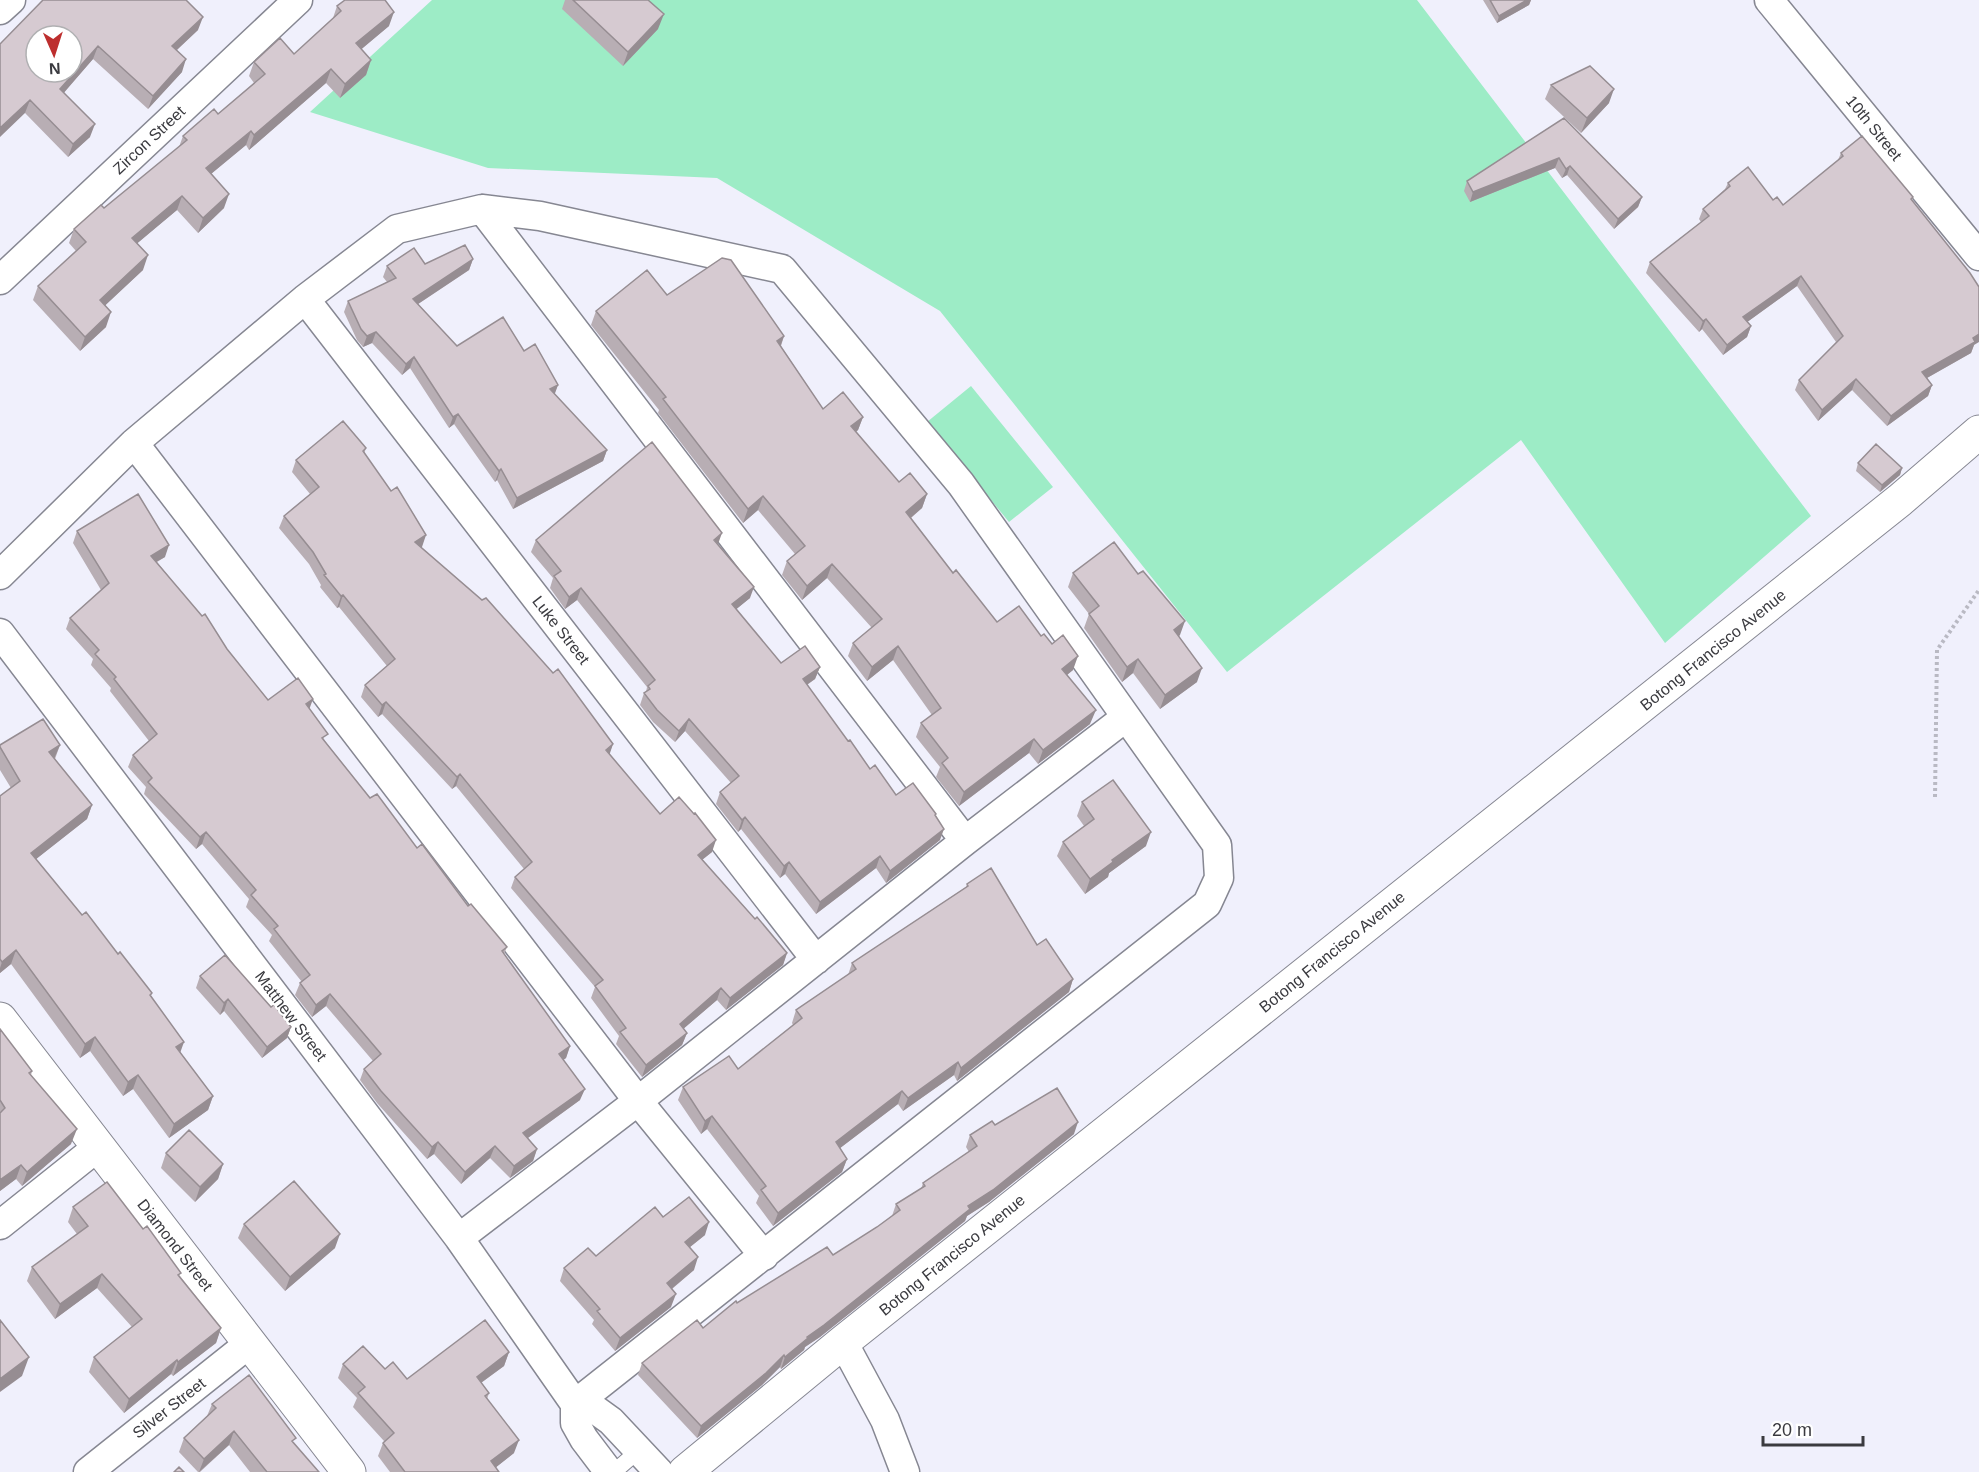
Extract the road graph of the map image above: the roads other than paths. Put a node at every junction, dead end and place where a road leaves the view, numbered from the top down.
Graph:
1 (11, 0) edge
2 (298, 0) edge
3 (1769, 0) edge
4 (0, 10) edge
5 (482, 209) junction
6 (1979, 256) edge
7 (0, 280) edge
8 (305, 299) junction
9 (1979, 432) edge
10 (134, 443) junction
11 (0, 575) edge
12 (0, 633) edge
13 (1125, 718) junction
14 (965, 841) junction
15 (816, 960) junction
16 (0, 1019) edge
17 (638, 1101) junction
18 (99, 1146) junction
19 (0, 1225) edge
20 (459, 1238) junction
21 (764, 1256) junction
22 (843, 1342) junction
23 (250, 1343) junction
24 (576, 1404) junction
25 (638, 1451) junction
26 (87, 1472) edge
27 (349, 1472) edge
28 (609, 1472) edge
29 (614, 1472) edge
30 (659, 1472) edge
31 (685, 1472) edge
32 (905, 1472) edge

1 - 4 street
2 - 7 street, Zircon Street
3 - 6 street, 10th Street
5 - 8 street
5 - 13 street
5 - 14 street
8 - 10 street
8 - 15 street, Luke Street
9 - 22 street, Botong Francisco Avenue
10 - 11 street
10 - 17 street
12 - 20 street, Matthew Street
13 - 14 street
13 - 21 street
14 - 15 street
15 - 17 street
16 - 18 street, Diamond Street
17 - 20 street
17 - 21 street
18 - 19 street
18 - 23 street, Diamond Street
20 - 24 street, Matthew Street
21 - 24 street
22 - 31 street, Botong Francisco Avenue
22 - 32 street
23 - 26 street, Silver Street
23 - 27 street, Diamond Street
24 - 25 street
24 - 28 street
25 - 29 lane
25 - 30 street

